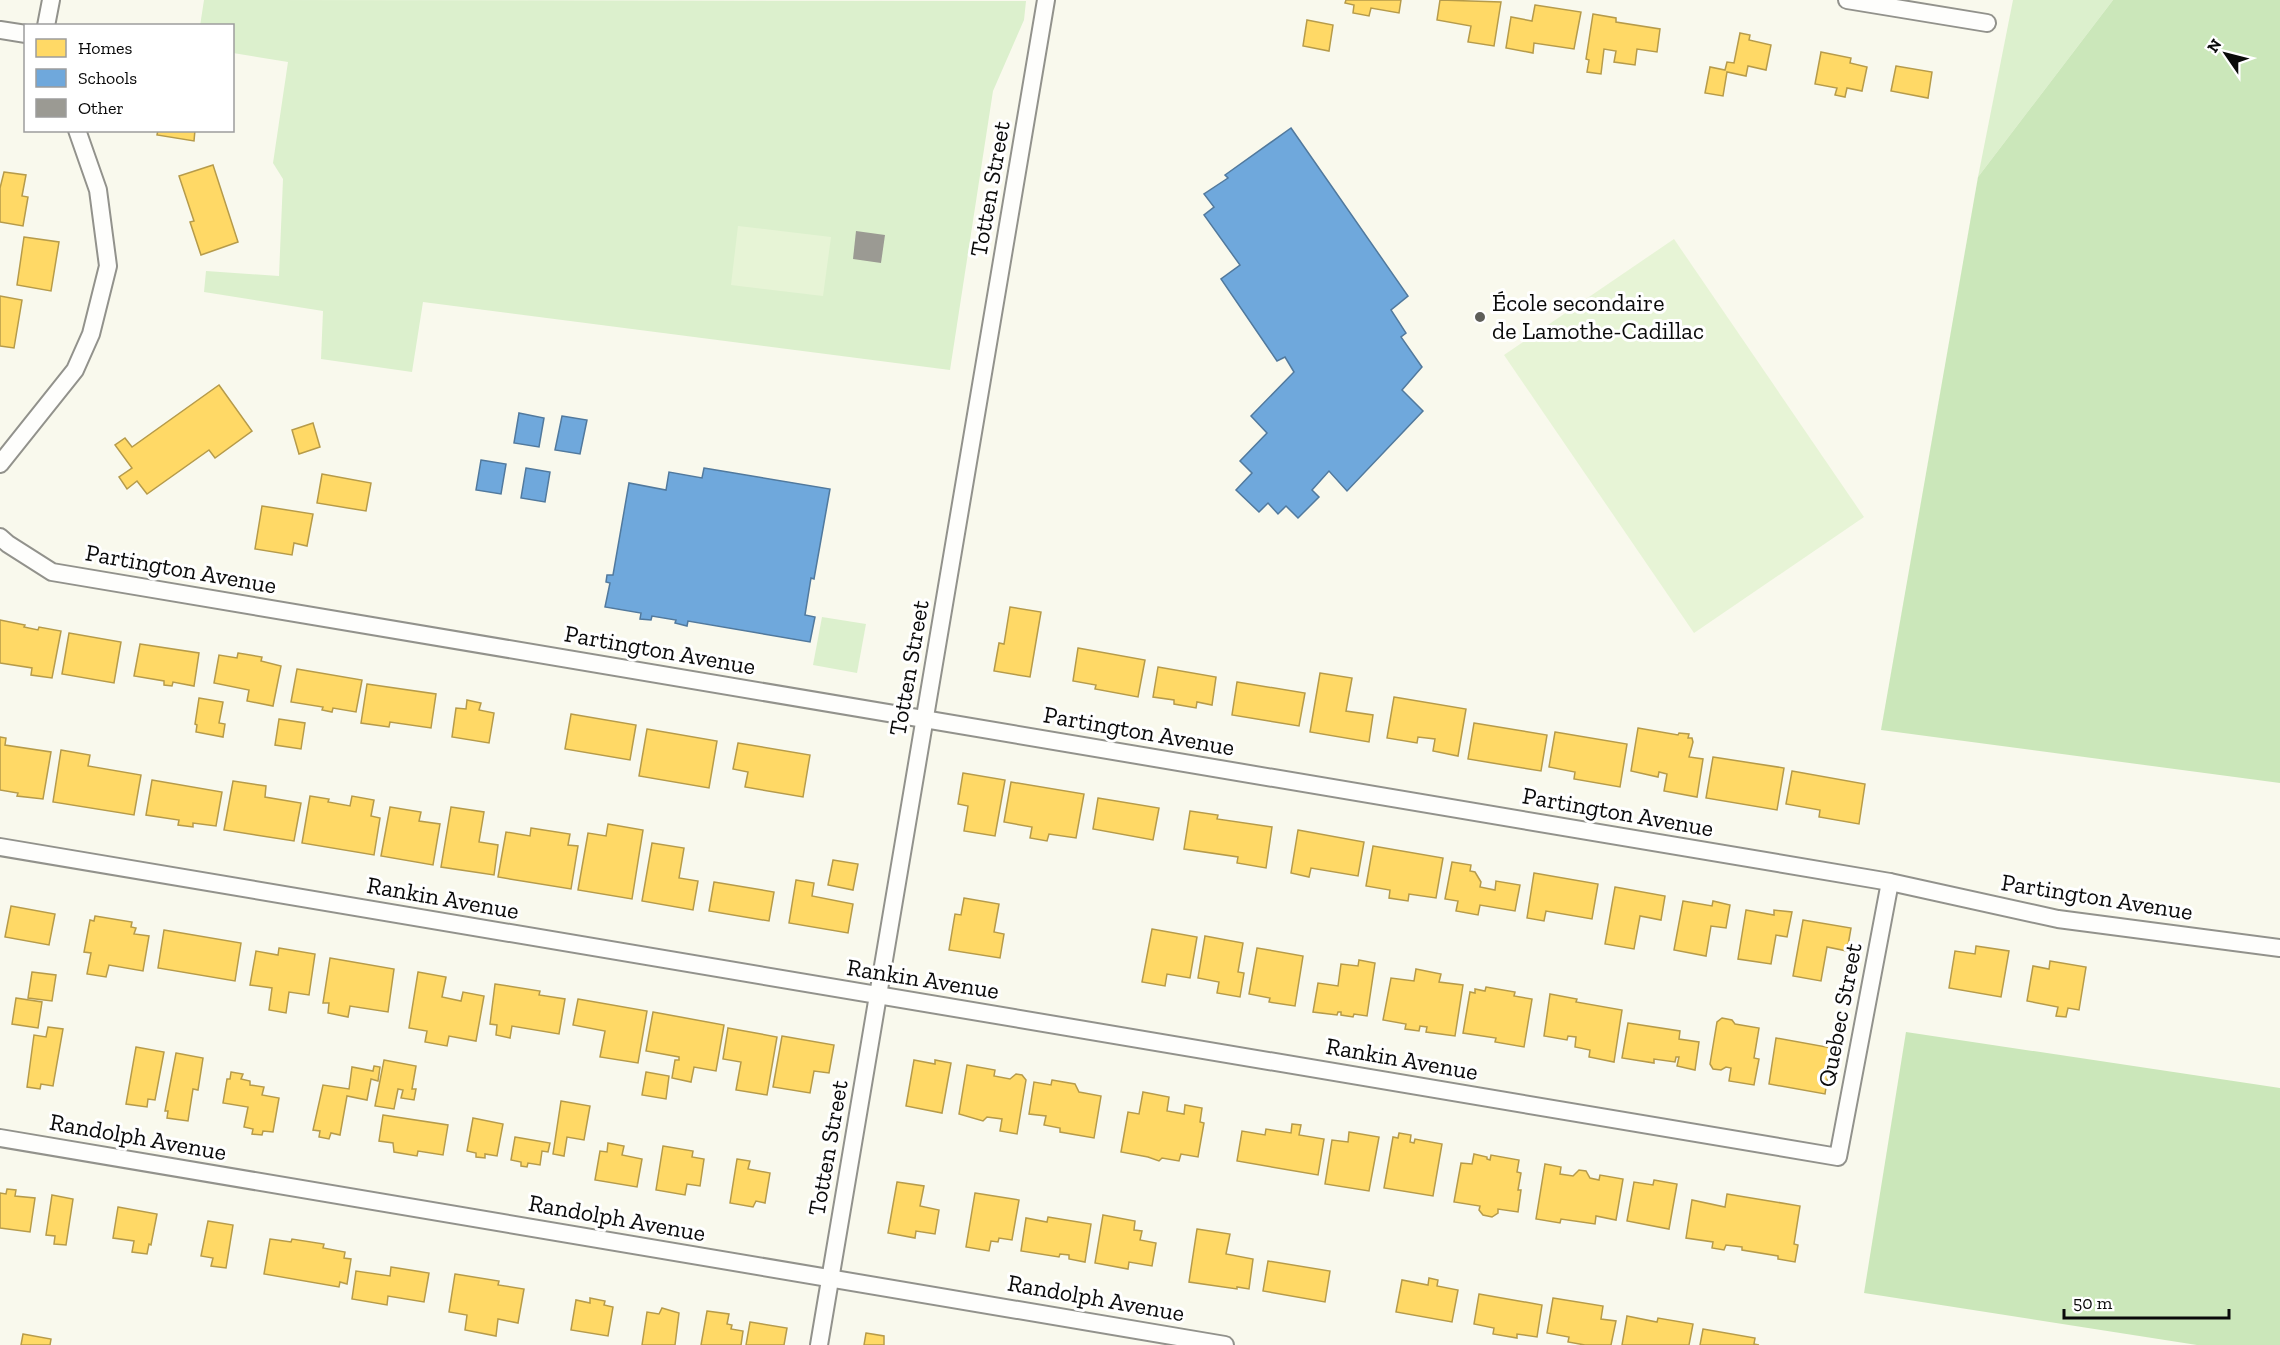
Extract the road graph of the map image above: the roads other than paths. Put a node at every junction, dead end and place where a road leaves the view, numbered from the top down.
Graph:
1 (51, 0) edge
2 (1046, 0) edge
3 (1847, 0) edge
4 (1987, 23) dead end
5 (46, 24) edge
6 (0, 30) edge
7 (24, 34) edge
8 (78, 132) edge
9 (0, 464) edge
10 (0, 537) edge
11 (924, 719) junction
12 (0, 847) edge
13 (1890, 882) junction
14 (2280, 948) edge
15 (878, 995) junction
16 (0, 1138) edge
17 (1838, 1157) joint
18 (831, 1278) junction
19 (819, 1345) edge
20 (1225, 1345) edge

1 - 5 street
2 - 11 street, Totten Street
3 - 4 street
6 - 7 street
8 - 9 street
10 - 11 street, Partington Avenue
11 - 13 street, Partington Avenue
11 - 15 street, Totten Street
12 - 15 street, Rankin Avenue
13 - 14 street, Partington Avenue
13 - 17 street, Quebec Street
15 - 17 street, Rankin Avenue
15 - 18 street, Totten Street
16 - 18 street, Randolph Avenue
18 - 19 street, Totten Street
18 - 20 street, Randolph Avenue

